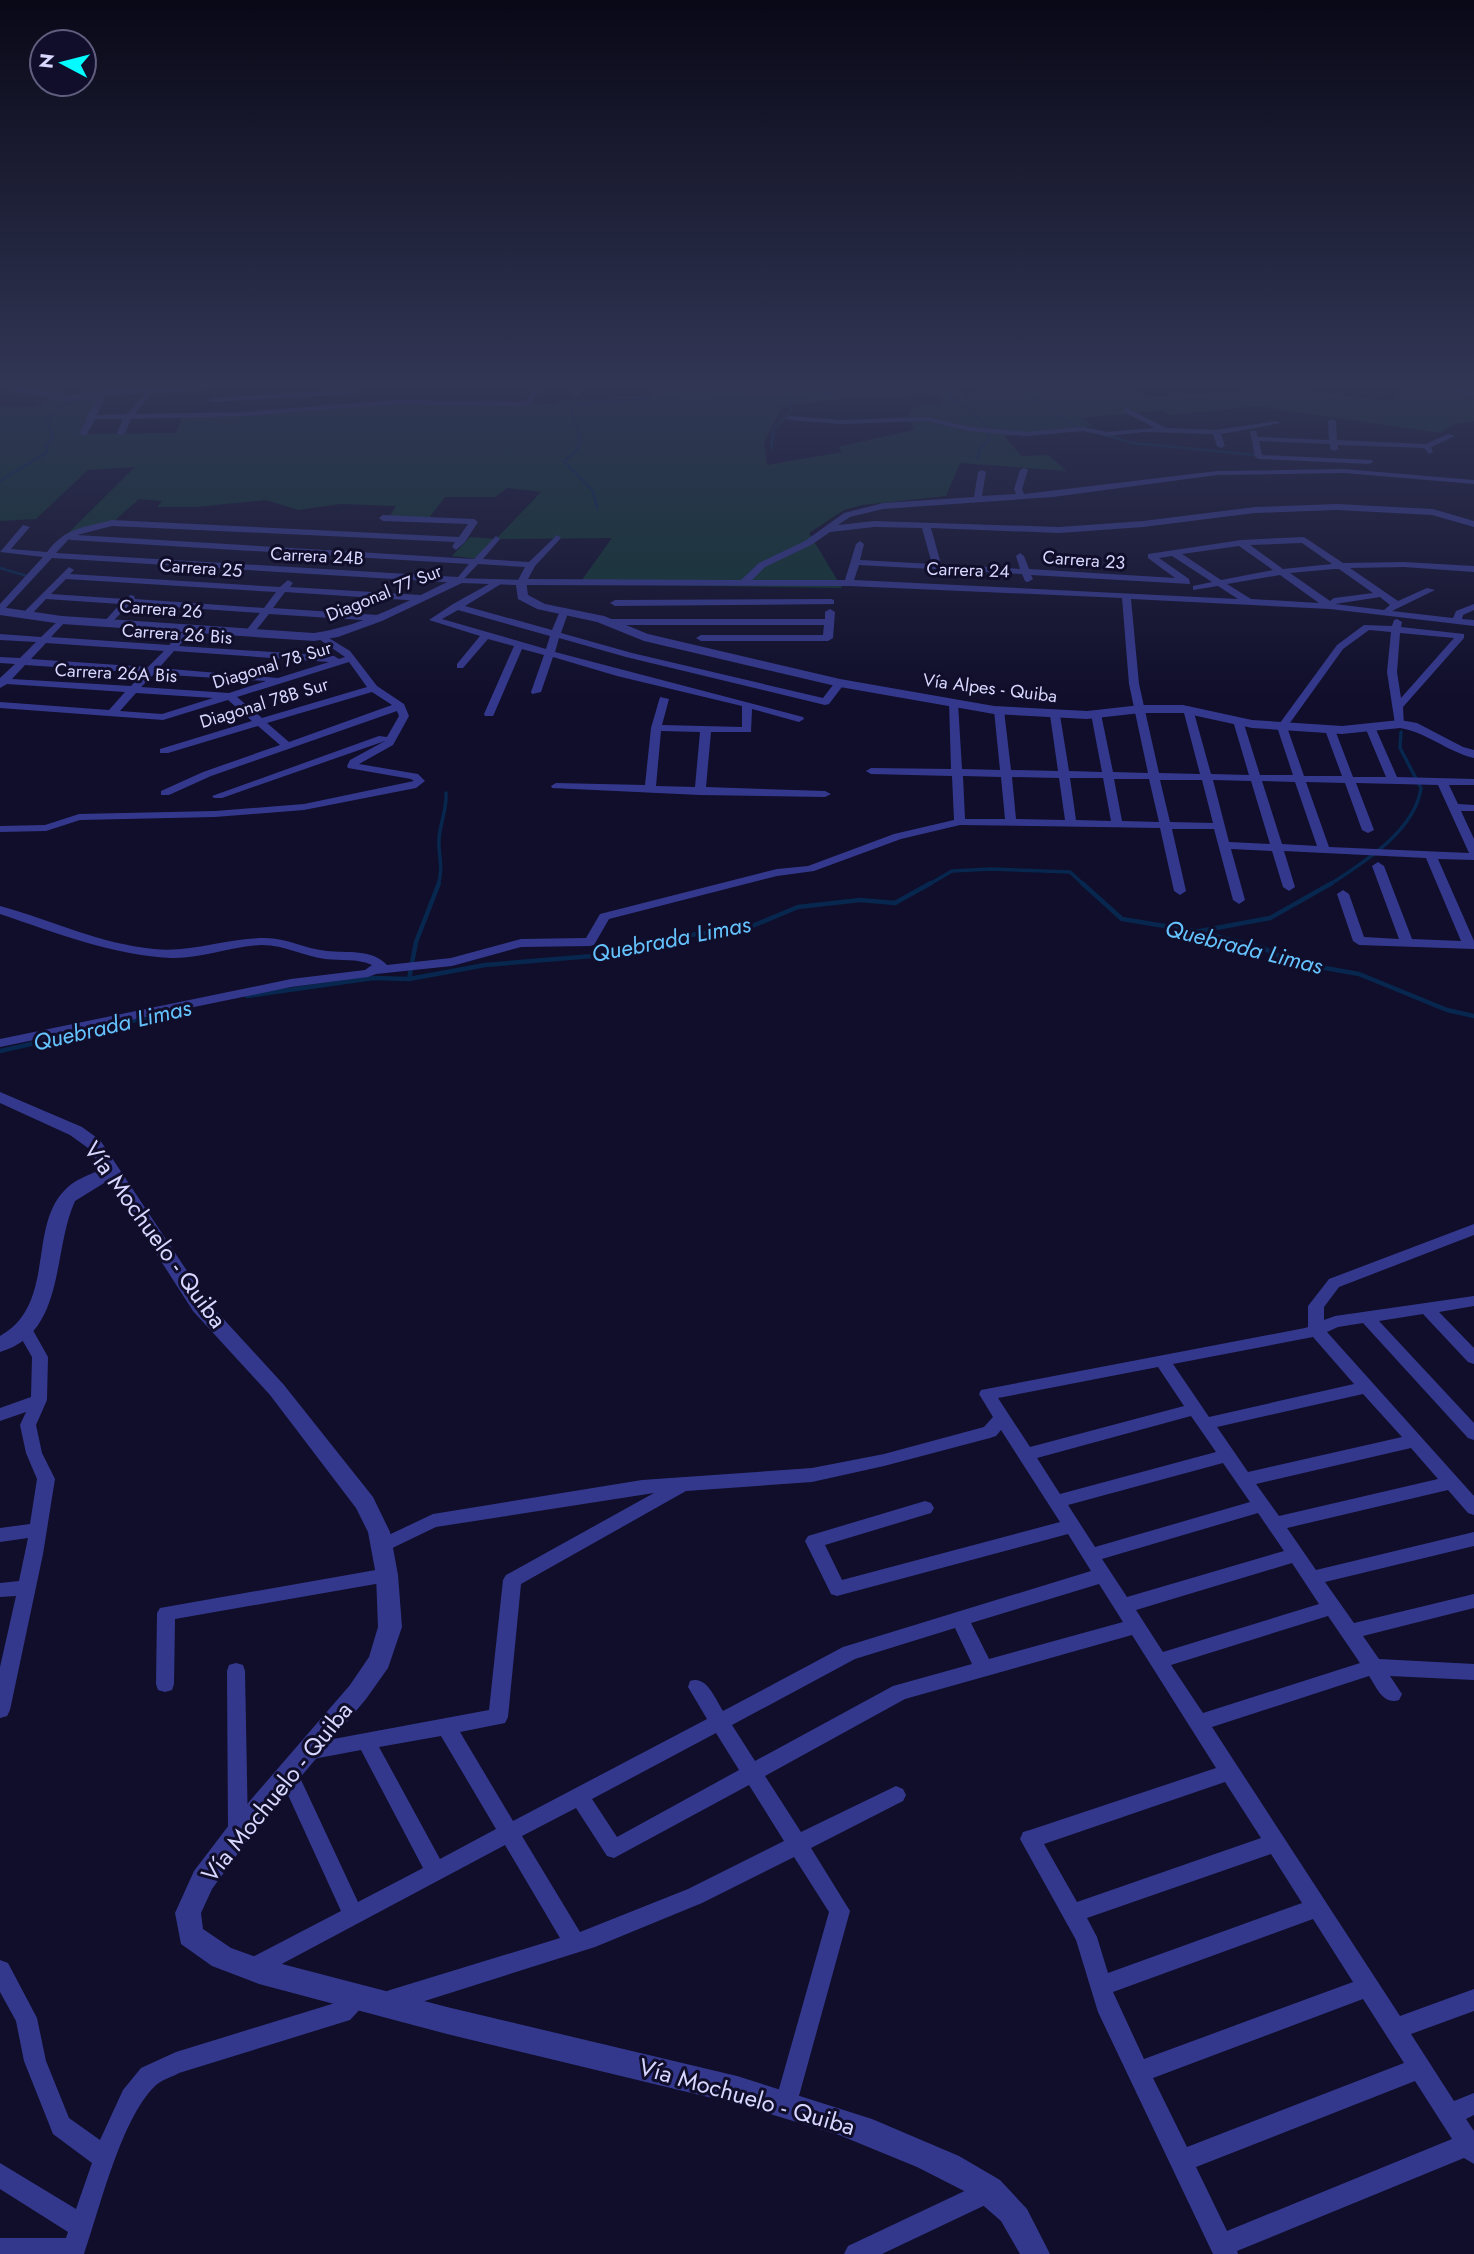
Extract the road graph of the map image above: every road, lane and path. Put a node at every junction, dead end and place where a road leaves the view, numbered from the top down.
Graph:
1 (979, 488) edge
2 (1018, 488) edge
3 (1081, 488) edge
4 (1020, 495) junction
5 (978, 497) junction
6 (383, 518) dead end
7 (1474, 524) edge
8 (926, 525) junction
9 (200, 526) junction
10 (26, 527) dead end
11 (827, 529) junction
12 (324, 534) junction
13 (556, 538) dead end
14 (63, 539) junction
15 (99, 539) junction
16 (496, 539) dead end
17 (463, 540) junction
18 (1241, 543) junction
19 (183, 544) junction
20 (860, 544) dead end
21 (313, 551) junction
22 (1173, 552) junction
23 (47, 555) junction
24 (414, 556) junction
25 (1020, 556) dead end
26 (1151, 556) junction
27 (80, 558) junction
28 (445, 558) junction
29 (477, 560) junction
30 (855, 562) junction
31 (165, 563) junction
32 (531, 565) junction
33 (1339, 566) junction
34 (937, 567) junction
35 (1474, 569) edge
36 (298, 571) junction
37 (1026, 571) junction
38 (1286, 572) junction
39 (63, 576) junction
40 (399, 577) junction
41 (460, 580) junction
42 (1151, 580) junction
43 (148, 581) junction
44 (1186, 581) junction
45 (498, 582) junction
46 (522, 582) junction
47 (1218, 582) junction
48 (835, 583) junction
49 (849, 583) junction
50 (718, 584) junction
51 (742, 584) junction
52 (1196, 588) junction
53 (283, 589) junction
54 (1032, 590) junction
55 (1430, 590) dead end
56 (1382, 594) junction
57 (44, 596) junction
58 (385, 596) junction
59 (1126, 596) junction
60 (421, 598) junction
61 (129, 601) junction
62 (1199, 601) junction
63 (831, 602) junction
64 (615, 603) dead end
65 (712, 603) junction
66 (1250, 603) junction
67 (1328, 604) junction
68 (456, 606) junction
69 (1474, 607) edge
70 (0, 610) edge
71 (1397, 610) junction
72 (267, 611) junction
73 (563, 613) junction
74 (25, 616) junction
75 (378, 618) junction
76 (62, 620) junction
77 (707, 621) junction
78 (1457, 621) junction
79 (607, 622) junction
80 (829, 622) junction
81 (108, 623) junction
82 (1474, 623) edge
83 (190, 628) junction
84 (1396, 629) junction
85 (250, 632) junction
86 (556, 633) junction
87 (486, 635) junction
88 (321, 636) junction
89 (0, 637) edge
90 (44, 640) junction
91 (700, 643) junction
92 (519, 645) junction
93 (682, 645) junction
94 (170, 650) junction
95 (550, 654) junction
96 (351, 658) junction
97 (0, 660) edge
98 (23, 662) junction
99 (673, 664) junction
100 (460, 666) dead end
101 (153, 670) junction
102 (284, 680) junction
103 (840, 682) junction
104 (1, 683) edge
105 (373, 688) junction
106 (132, 692) junction
107 (536, 692) dead end
108 (230, 696) junction
109 (664, 699) dead end
110 (953, 703) junction
111 (747, 704) junction
112 (0, 705) edge
113 (1400, 705) junction
114 (400, 706) junction
115 (1140, 709) junction
116 (1188, 709) junction
117 (999, 710) junction
118 (111, 714) junction
119 (489, 714) dead end
120 (1096, 714) junction
121 (1055, 715) junction
122 (799, 719) dead end
123 (1238, 721) junction
124 (260, 723) junction
125 (1399, 724) junction
126 (1282, 727) junction
127 (1370, 727) junction
128 (656, 728) junction
129 (706, 729) junction
130 (1330, 730) junction
131 (397, 733) junction
132 (286, 745) junction
133 (164, 751) dead end
134 (1474, 754) edge
135 (871, 771) dead end
136 (957, 772) junction
137 (1006, 773) junction
138 (1064, 774) junction
139 (1107, 774) junction
140 (1154, 775) junction
141 (1206, 776) junction
142 (1256, 778) junction
143 (1300, 779) junction
144 (1349, 780) junction
145 (1393, 781) junction
146 (1442, 782) junction
147 (1474, 782) edge
148 (556, 786) dead end
149 (650, 790) junction
150 (700, 792) junction
151 (165, 793) dead end
152 (825, 794) dead end
153 (218, 796) dead end
154 (1454, 807) junction
155 (1474, 808) edge
156 (960, 822) junction
157 (1011, 822) junction
158 (1071, 823) junction
159 (1117, 824) junction
160 (1165, 824) junction
161 (1219, 826) junction
162 (0, 829) edge
163 (1368, 830) dead end
164 (1469, 832) edge
165 (1224, 845) junction
166 (1323, 847) junction
167 (1277, 848) junction
168 (1430, 854) junction
169 (1474, 854) edge
170 (1378, 866) dead end
171 (1289, 887) dead end
172 (1180, 891) dead end
173 (1343, 894) dead end
174 (1238, 900) dead end
175 (0, 910) edge
176 (1407, 943) junction
177 (1471, 945) edge
178 (377, 970) junction
179 (0, 1043) edge
180 (0, 1097) edge
181 (114, 1171) junction
182 (1474, 1229) edge
183 (1474, 1301) edge
184 (1426, 1308) junction
185 (1366, 1317) junction
186 (24, 1329) junction
187 (1316, 1330) junction
188 (0, 1345) edge
189 (1474, 1358) edge
190 (1162, 1361) junction
191 (1367, 1387) junction
192 (39, 1400) junction
193 (0, 1415) edge
194 (1200, 1416) junction
195 (1002, 1418) junction
196 (1474, 1434) edge
197 (1414, 1441) junction
198 (1026, 1455) junction
199 (1227, 1455) junction
200 (1244, 1480) junction
201 (1451, 1483) junction
202 (683, 1485) junction
203 (1056, 1502) junction
204 (1262, 1505) junction
205 (925, 1508) dead end
206 (1474, 1508) edge
207 (1275, 1524) junction
208 (1072, 1526) junction
209 (38, 1530) junction
210 (0, 1535) edge
211 (1474, 1539) edge
212 (382, 1546) junction
213 (1090, 1555) junction
214 (1296, 1555) junction
215 (387, 1574) junction
216 (1103, 1574) junction
217 (1312, 1578) junction
218 (27, 1587) junction
219 (0, 1590) edge
220 (1474, 1601) edge
221 (1123, 1606) junction
222 (1333, 1607) junction
223 (960, 1619) junction
224 (1136, 1626) junction
225 (1350, 1632) junction
226 (7, 1650) edge
227 (1158, 1661) junction
228 (1374, 1667) junction
229 (984, 1669) junction
230 (236, 1671) dead end
231 (1474, 1672) edge
232 (165, 1684) dead end
233 (697, 1687) dead end
234 (1392, 1694) dead end
235 (0, 1707) edge
236 (719, 1721) junction
237 (1198, 1723) junction
238 (446, 1727) junction
239 (366, 1741) junction
240 (306, 1751) junction
241 (1230, 1772) junction
242 (288, 1773) junction
243 (753, 1773) junction
244 (896, 1795) dead end
245 (579, 1796) junction
246 (238, 1833) junction
247 (509, 1833) junction
248 (1275, 1843) junction
249 (799, 1844) junction
250 (436, 1871) junction
251 (1317, 1908) junction
252 (1073, 1913) junction
253 (353, 1915) junction
254 (575, 1943) junction
255 (253, 1968) junction
256 (0, 1970) edge
257 (1101, 1986) junction
258 (1367, 1987) junction
259 (356, 1997) junction
260 (1474, 2000) edge
261 (382, 2004) junction
262 (1395, 2029) junction
263 (1419, 2068) junction
264 (1139, 2073) junction
265 (786, 2103) junction
266 (1474, 2104) edge
267 (1449, 2114) junction
268 (1471, 2148) edge
269 (104, 2158) junction
270 (1182, 2161) junction
271 (0, 2175) edge
272 (991, 2191) junction
273 (80, 2227) junction
274 (1224, 2249) edge
275 (0, 2250) edge
276 (72, 2252) edge
277 (856, 2254) edge
278 (1035, 2254) edge

1 - 5 street
2 - 4 street
3 - 4 street
4 - 5 street
5 - 11 street
6 - 17 street
7 - 8 street
8 - 11 street
8 - 34 street
9 - 12 street
9 - 14 street
9 - 19 street
10 - 23 street, Carrera 24B
11 - 51 street
12 - 17 street
12 - 21 street
13 - 32 street
14 - 15 street
14 - 23 street
15 - 19 street
15 - 27 street
16 - 29 street
17 - 28 street
18 - 22 street, Carrera 23
18 - 33 street, Carrera 23
18 - 38 street
19 - 21 street
19 - 31 street
20 - 30 street
21 - 24 street
21 - 36 street
22 - 26 street, Carrera 23
22 - 47 street
23 - 27 street, Carrera 24B
23 - 70 street
24 - 28 street
24 - 40 street
25 - 37 street
26 - 42 street
26 - 44 street
27 - 31 street, Carrera 24B
27 - 39 street
28 - 29 street
29 - 32 street
29 - 41 street
30 - 34 street, Carrera 23
30 - 49 street
31 - 36 street, Carrera 24B
31 - 43 street
32 - 46 street
33 - 35 street
33 - 38 street
33 - 56 street
34 - 37 street, Carrera 23
36 - 40 street, Carrera 24B
36 - 53 street
37 - 42 street, Carrera 23
37 - 54 street
38 - 47 street
38 - 67 street
39 - 43 street, Carrera 25
39 - 57 street
40 - 41 street, Carrera 24B
40 - 58 street
41 - 45 street, Carrera 24
41 - 60 street, Diagonal 77 Sur
42 - 44 street, Carrera 23
43 - 53 street, Carrera 25
43 - 61 street
44 - 52 street
45 - 46 street, Carrera 24
45 - 68 street
46 - 50 street, Carrera 24
46 - 73 street, Vía Alpes - Quiba
47 - 52 street
47 - 66 street
48 - 49 street, Carrera 24
48 - 51 street, Carrera 24
48 - 63 street
49 - 54 street, Carrera 24
50 - 51 street, Carrera 24
50 - 65 street
52 - 62 street
53 - 58 street, Carrera 25
53 - 72 street
54 - 59 street, Carrera 24
55 - 71 street
56 - 67 street
56 - 71 street
57 - 61 street
57 - 74 street
58 - 60 street, Carrera 25
59 - 62 street, Carrera 24
59 - 115 street
60 - 75 street, Diagonal 77 Sur
61 - 72 street
61 - 81 street
62 - 66 street, Carrera 24
63 - 65 street
63 - 80 street
64 - 65 street
65 - 77 street
66 - 67 street, Carrera 24
67 - 71 street, Carrera 24
68 - 86 street
68 - 87 street
69 - 78 street
70 - 74 street, Carrera 26
71 - 78 street
71 - 84 street
72 - 75 street
72 - 85 street
73 - 79 street, Vía Alpes - Quiba
73 - 86 street
74 - 76 street, Carrera 26
75 - 88 street, Diagonal 77 Sur
76 - 81 street, Carrera 26
76 - 90 street
77 - 79 street
77 - 80 street
77 - 91 street
78 - 82 street
79 - 93 street, Vía Alpes - Quiba
80 - 91 street
81 - 83 street, Carrera 26
83 - 85 street, Carrera 26
83 - 94 street
84 - 113 street
84 - 113 street
84 - 126 street
85 - 88 street, Carrera 26
86 - 95 street
86 - 99 street
87 - 92 street
87 - 100 street
88 - 96 street
89 - 90 street, Carrera 26 Bis
90 - 94 street, Carrera 26 Bis
90 - 98 street
91 - 93 street, Vía Alpes - Quiba
91 - 103 street, Vía Alpes - Quiba
92 - 95 street
92 - 119 street
93 - 99 street
94 - 96 street, Carrera 26 Bis
94 - 101 street
95 - 107 street
95 - 111 street
96 - 102 street, Diagonal 78 Sur
96 - 105 street
97 - 98 street
98 - 101 street
98 - 104 street
99 - 103 street
101 - 102 street
101 - 106 street
102 - 108 street, Diagonal 78 Sur
103 - 110 street, Vía Alpes - Quiba
104 - 106 street, Carrera 26A Bis
105 - 114 street
105 - 124 street, Diagonal 78B Sur
106 - 108 street, Carrera 26A Bis
106 - 118 street
108 - 118 street, Diagonal 78 Sur
108 - 124 street
109 - 128 street
110 - 117 street, Vía Alpes - Quiba
110 - 136 street
111 - 122 street
111 - 129 street
112 - 118 street
113 - 125 street
114 - 131 street
114 - 132 street
115 - 116 street, Vía Alpes - Quiba
115 - 120 street, Vía Alpes - Quiba
115 - 140 street
116 - 123 street, Vía Alpes - Quiba
116 - 141 street
117 - 121 street, Vía Alpes - Quiba
117 - 137 street
120 - 121 street, Vía Alpes - Quiba
120 - 139 street
121 - 138 street
123 - 126 street, Vía Alpes - Quiba
123 - 142 street
124 - 132 street
124 - 133 street, Diagonal 78B Sur
125 - 127 street, Vía Alpes - Quiba
125 - 134 street, Vía Alpes - Quiba
126 - 130 street, Vía Alpes - Quiba
126 - 143 street
127 - 130 street, Vía Alpes - Quiba
127 - 145 street
128 - 129 street
128 - 149 street
129 - 150 street
130 - 144 street
131 - 153 street
131 - 162 street
132 - 151 street
135 - 136 street
136 - 137 street
136 - 156 street
137 - 138 street
137 - 157 street
138 - 139 street
138 - 158 street
139 - 140 street
139 - 159 street
140 - 141 street
140 - 160 street
141 - 142 street
141 - 161 street
142 - 143 street
142 - 167 street
143 - 144 street
143 - 166 street
144 - 145 street
144 - 163 street
145 - 146 street
146 - 147 street
146 - 154 street
148 - 149 street
149 - 150 street
150 - 152 street
154 - 155 street
154 - 164 street
156 - 157 street
156 - 178 street
157 - 158 street
158 - 159 street
159 - 160 street
160 - 161 street
160 - 172 street
161 - 165 street
164 - 169 street
165 - 167 street
165 - 174 street
166 - 167 street
166 - 168 street
167 - 171 street
168 - 169 street
168 - 177 street
170 - 176 street
173 - 176 street
175 - 178 street
176 - 177 street
178 - 179 street
180 - 181 street, Vía Mochuelo - Quiba
181 - 186 street
181 - 212 street, Vía Mochuelo - Quiba
182 - 187 street
183 - 184 street
184 - 185 street
184 - 189 street
185 - 187 street
185 - 196 street
186 - 188 street
186 - 192 street
187 - 190 street
187 - 191 street
190 - 194 street
190 - 195 street
191 - 194 street
191 - 197 street
192 - 193 street
192 - 209 street
194 - 198 street
194 - 199 street
195 - 198 street
195 - 202 street
197 - 200 street
197 - 201 street
198 - 203 street
199 - 200 street
199 - 203 street
200 - 204 street
201 - 206 street
201 - 207 street
202 - 212 street
202 - 238 street
203 - 208 street
204 - 207 street
204 - 213 street
205 - 208 street
207 - 214 street
208 - 213 street
209 - 210 street
209 - 218 street
211 - 217 street
212 - 215 street, Vía Mochuelo - Quiba
213 - 216 street
214 - 217 street
214 - 221 street
215 - 232 street
215 - 240 street, Vía Mochuelo - Quiba
216 - 221 street
216 - 223 street
217 - 222 street
218 - 219 street
218 - 226 street
220 - 225 street
221 - 224 street
222 - 225 street
222 - 227 street
223 - 229 street
223 - 236 street
224 - 227 street
224 - 229 street
225 - 228 street
226 - 235 street
227 - 237 street
228 - 231 street
228 - 234 street
228 - 237 street
229 - 243 street
230 - 246 street
233 - 236 street
236 - 243 street
236 - 245 street
237 - 241 street
238 - 239 street
238 - 247 street
239 - 240 street
239 - 250 street
240 - 242 street, Vía Mochuelo - Quiba
241 - 248 street
241 - 252 street
242 - 246 street, Vía Mochuelo - Quiba
242 - 253 street
243 - 245 street
243 - 249 street
244 - 249 street
245 - 247 street
246 - 255 street, Vía Mochuelo - Quiba
247 - 250 street
247 - 254 street
248 - 251 street
248 - 252 street
249 - 254 street
249 - 265 street
250 - 253 street
251 - 257 street
251 - 258 street
252 - 257 street
253 - 255 street
254 - 261 street
255 - 259 street, Vía Mochuelo - Quiba
256 - 269 street
257 - 264 street
258 - 262 street
258 - 264 street
259 - 261 street, Vía Mochuelo - Quiba
259 - 269 street
260 - 262 street
261 - 265 street, Vía Mochuelo - Quiba
262 - 263 street
263 - 267 street
263 - 270 street
264 - 270 street
265 - 272 street, Vía Mochuelo - Quiba
266 - 267 street
267 - 268 street
268 - 274 street
269 - 273 street
270 - 274 street
271 - 273 street
272 - 277 street
272 - 278 street, Vía Mochuelo - Quiba
273 - 276 street
275 - 276 street

